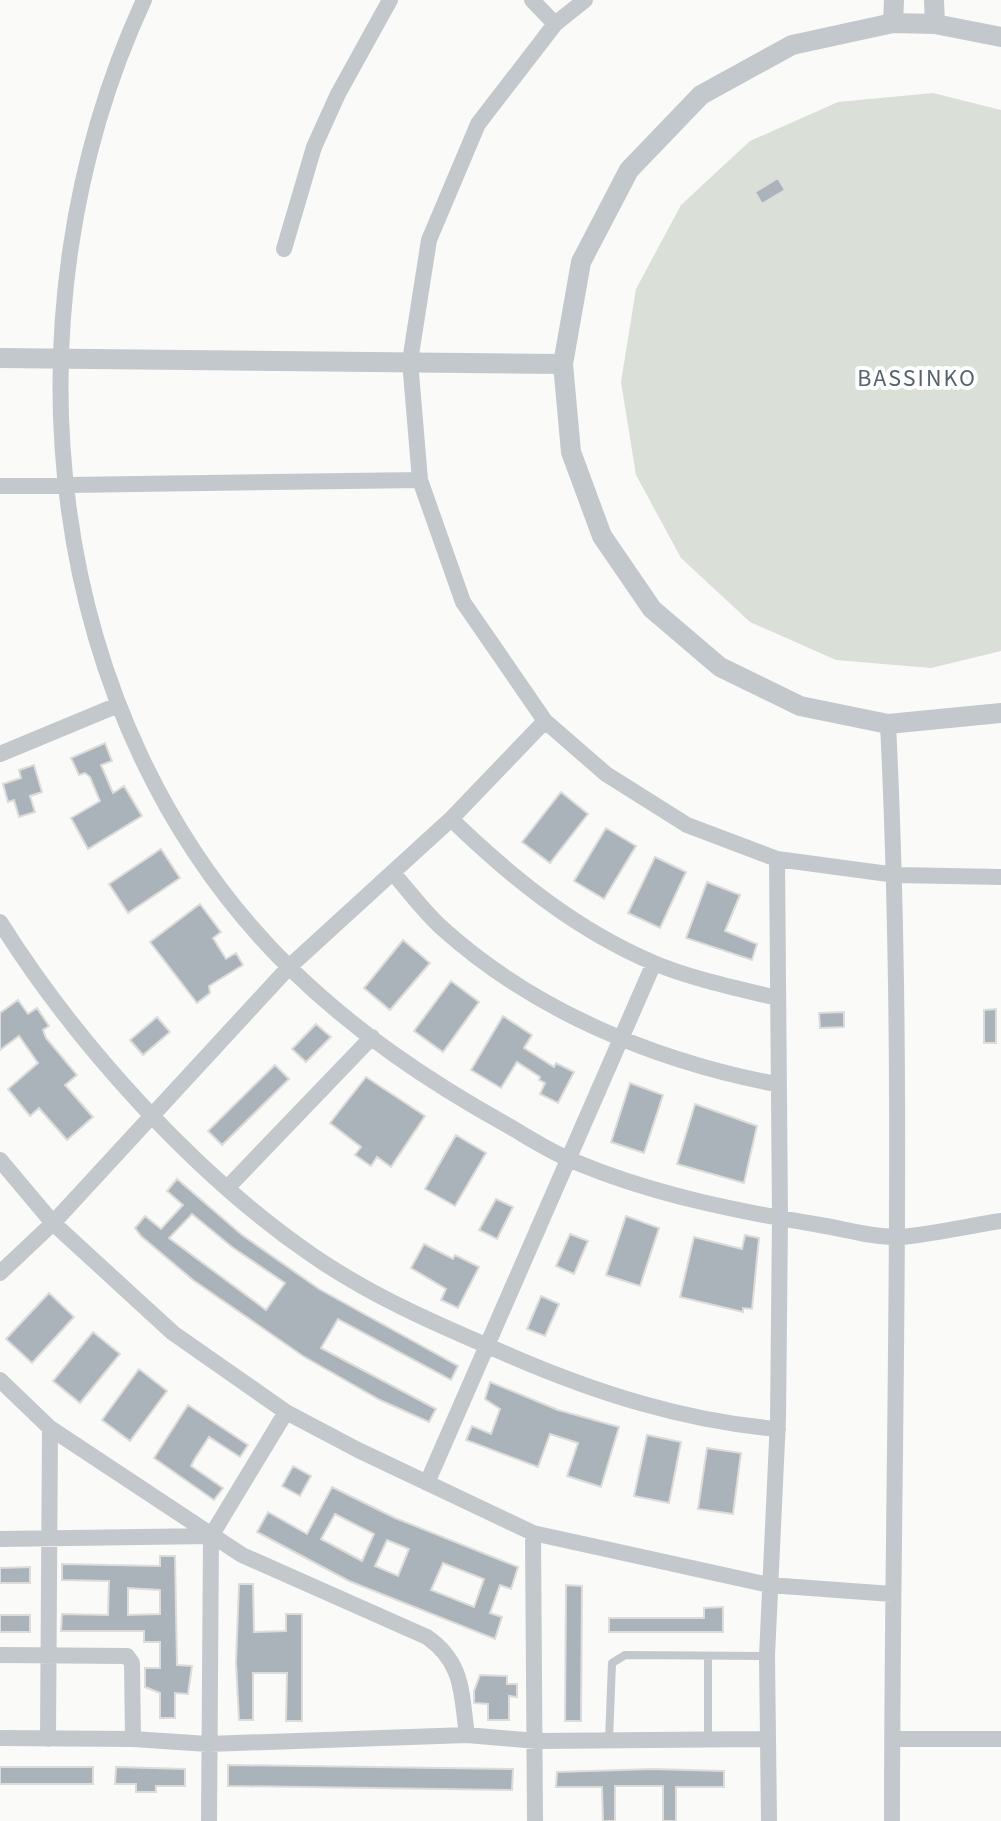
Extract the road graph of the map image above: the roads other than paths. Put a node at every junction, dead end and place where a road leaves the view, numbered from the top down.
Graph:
1 (144, 0) edge
2 (390, 0) edge
3 (532, 0) edge
4 (585, 0) edge
5 (894, 0) edge
6 (934, 0) edge
7 (893, 23) junction
8 (555, 24) junction
9 (935, 24) junction
10 (1001, 37) edge
11 (284, 249) dead end
12 (0, 358) edge
13 (54, 359) junction
14 (410, 361) junction
15 (563, 364) junction
16 (420, 480) junction
17 (0, 486) edge
18 (59, 486) junction
19 (118, 705) junction
20 (1001, 713) edge
21 (545, 721) junction
22 (888, 724) junction
23 (0, 754) edge
24 (451, 819) junction
25 (777, 859) junction
26 (393, 873) junction
27 (896, 875) junction
28 (1001, 877) edge
29 (0, 922) edge
30 (654, 963) junction
31 (289, 967) junction
32 (777, 998) junction
33 (372, 1037) junction
34 (620, 1037) junction
35 (776, 1084) junction
36 (153, 1114) junction
37 (0, 1160) edge
38 (570, 1160) junction
39 (228, 1187) junction
40 (780, 1218) junction
41 (1001, 1221) edge
42 (53, 1223) junction
43 (897, 1237) junction
44 (0, 1273) edge
45 (488, 1346) junction
46 (0, 1380) edge
47 (286, 1412) junction
48 (50, 1428) junction
49 (778, 1429) junction
50 (427, 1483) junction
51 (533, 1533) junction
52 (47, 1536) junction
53 (211, 1536) junction
54 (0, 1539) edge
55 (769, 1585) junction
56 (892, 1594) junction
57 (0, 1655) edge
58 (48, 1656) junction
59 (767, 1656) junction
60 (708, 1657) junction
61 (467, 1735) junction
62 (0, 1738) edge
63 (48, 1739) junction
64 (133, 1739) junction
65 (708, 1739) junction
66 (767, 1739) junction
67 (892, 1739) junction
68 (1001, 1739) edge
69 (609, 1740) junction
70 (537, 1741) junction
71 (208, 1744) junction
72 (209, 1821) edge
73 (535, 1821) edge
74 (769, 1821) edge
75 (892, 1821) edge

1 - 13 street
2 - 11 street
3 - 8 street
4 - 8 street
5 - 7 street
6 - 9 street
7 - 9 street
7 - 15 street
8 - 14 street
9 - 10 street
12 - 13 street
13 - 14 street
13 - 18 street
14 - 15 street
14 - 16 street
15 - 22 street
16 - 18 street
16 - 21 street
17 - 18 street
18 - 19 street
19 - 23 street
19 - 31 street
20 - 22 street
21 - 24 street
21 - 25 street
22 - 27 street
24 - 26 street
24 - 30 street
25 - 27 street
25 - 32 street
26 - 31 street
26 - 34 street
27 - 28 street
27 - 43 street
29 - 36 street
30 - 32 street
30 - 34 street
31 - 33 street
31 - 36 street
32 - 35 street
33 - 38 street
33 - 39 street
34 - 35 street
34 - 38 street
35 - 40 street
36 - 39 street
36 - 42 street
37 - 42 street
38 - 40 street
38 - 45 street
39 - 45 street
40 - 43 street
40 - 49 street
41 - 43 street
42 - 44 street
42 - 47 street
43 - 56 street
45 - 49 street
45 - 50 street
46 - 48 street
47 - 50 street
47 - 53 street
48 - 52 street
48 - 53 street
49 - 55 street
50 - 51 street
51 - 55 street
51 - 70 street
52 - 53 street
52 - 54 street
52 - 58 street
53 - 61 street
53 - 71 street
55 - 56 street
55 - 59 street
56 - 67 street
57 - 58 street
58 - 63 street
58 - 64 street
59 - 60 lane
59 - 66 street
60 - 65 lane
60 - 69 lane
61 - 70 street
61 - 71 street
62 - 63 street
63 - 64 street
64 - 71 street
65 - 66 street
65 - 69 street
66 - 74 street
67 - 68 street
67 - 75 street
69 - 70 street
70 - 73 street
71 - 72 street

